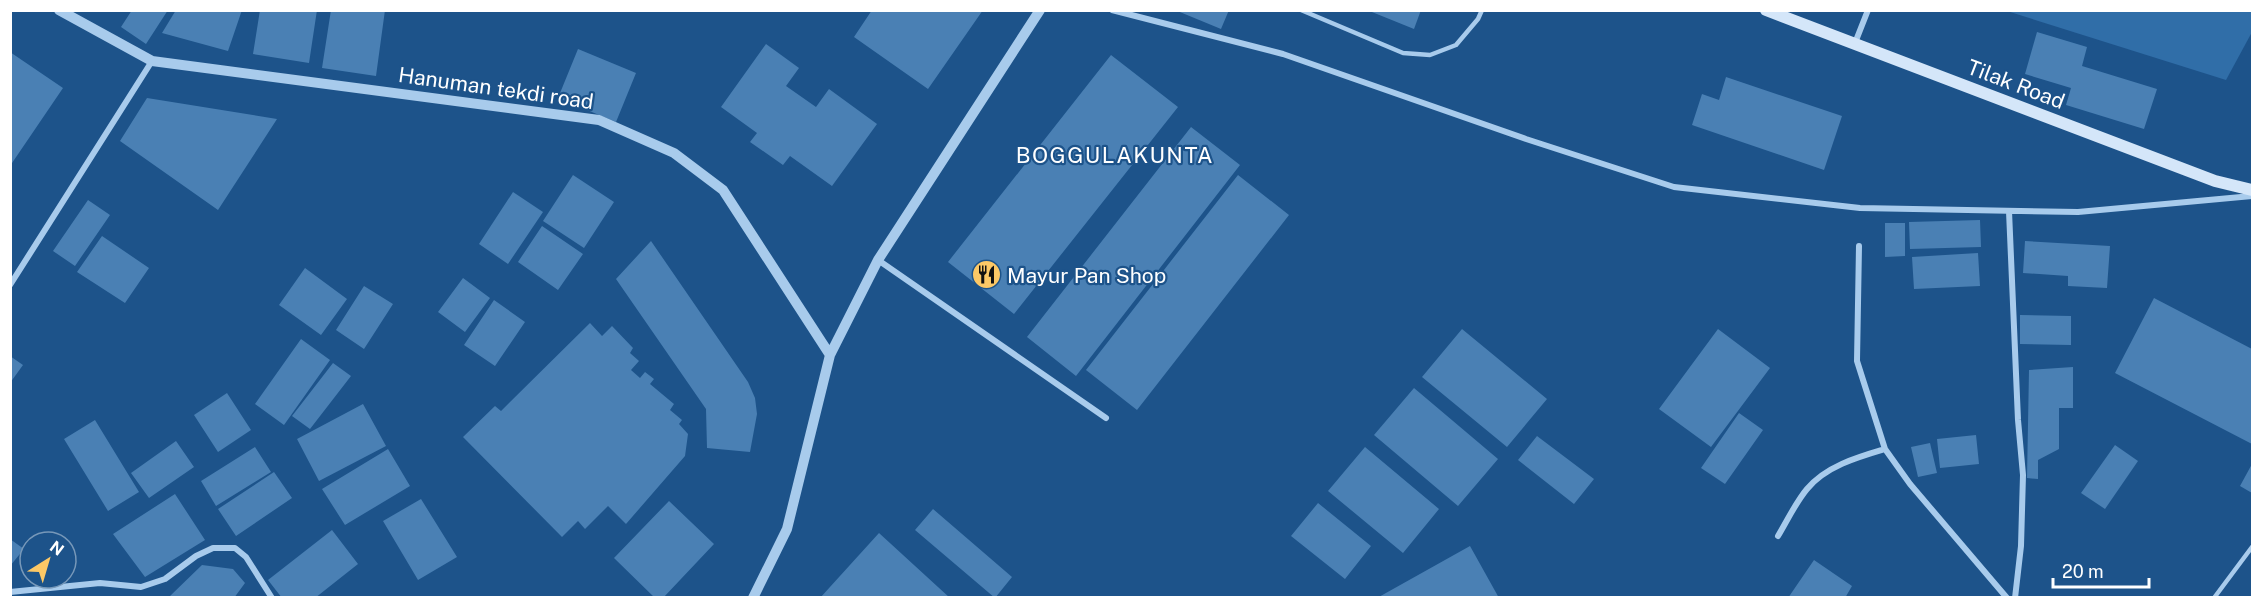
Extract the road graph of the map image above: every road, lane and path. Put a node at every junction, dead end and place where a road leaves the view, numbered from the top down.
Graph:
1 (59, 10) edge
2 (1040, 10) edge
3 (1112, 10) edge
4 (1301, 10) edge
5 (1482, 10) edge
6 (1766, 10) edge
7 (1868, 10) edge
8 (1855, 44) junction
9 (152, 61) junction
10 (2253, 190) edge
11 (2253, 196) edge
12 (2009, 210) junction
13 (1859, 246) dead end
14 (878, 261) junction
15 (10, 285) edge
16 (830, 354) junction
17 (1106, 418) dead end
18 (1885, 449) junction
19 (1778, 536) dead end
20 (2253, 547) edge
21 (10, 592) edge
22 (272, 597) edge
23 (753, 597) edge
24 (2007, 597) edge
25 (2015, 597) edge
26 (2214, 597) edge

1 - 9 street, Hanuman tekdi road
2 - 14 street
3 - 12 street
4 - 5 lane
6 - 8 main road, Tilak Road
7 - 8 street
8 - 10 main road, Tilak Road
9 - 15 street
9 - 16 street, Hanuman tekdi road
11 - 12 street
12 - 25 street
13 - 18 street
14 - 16 street
14 - 17 street
16 - 23 street
18 - 19 street
18 - 24 street
20 - 26 lane
21 - 22 street

